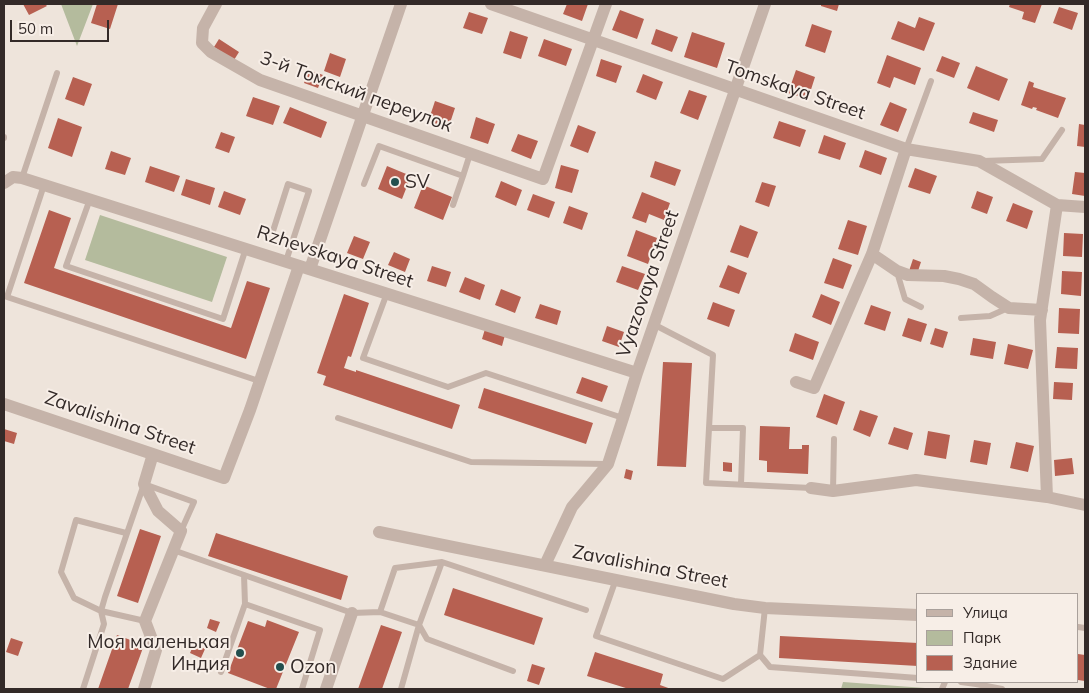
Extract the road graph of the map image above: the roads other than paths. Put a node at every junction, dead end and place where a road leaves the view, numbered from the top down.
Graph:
1 (216, 4) edge
2 (401, 4) edge
3 (491, 4) edge
4 (606, 4) edge
5 (765, 4) edge
6 (593, 40) junction
7 (57, 73) dead end
8 (931, 81) dead end
9 (735, 89) junction
10 (363, 116) junction
11 (1062, 130) dead end
12 (906, 149) junction
13 (470, 154) junction
14 (979, 161) junction
15 (463, 176) junction
16 (22, 178) junction
17 (4, 183) edge
18 (364, 184) dead end
19 (44, 185) junction
20 (90, 199) junction
21 (1057, 205) junction
22 (454, 206) dead end
23 (1085, 207) edge
24 (273, 231) dead end
25 (246, 248) junction
26 (872, 254) junction
27 (286, 261) junction
28 (305, 267) junction
29 (897, 271) junction
30 (386, 293) junction
31 (921, 307) dead end
32 (1010, 308) junction
33 (1042, 310) junction
34 (961, 318) dead end
35 (654, 324) junction
36 (637, 372) junction
37 (259, 381) junction
38 (796, 382) dead end
39 (4, 404) edge
40 (338, 418) dead end
41 (624, 418) junction
42 (709, 428) junction
43 (834, 439) dead end
44 (153, 454) junction
45 (608, 464) junction
46 (144, 484) junction
47 (741, 484) junction
48 (811, 488) joint
49 (833, 491) junction
50 (1047, 497) junction
51 (1085, 505) edge
52 (181, 531) junction
53 (379, 532) dead end
54 (126, 533) junction
55 (173, 550) junction
56 (442, 562) junction
57 (545, 565) junction
58 (244, 575) junction
59 (616, 580) junction
60 (245, 604) junction
61 (765, 608) junction
62 (586, 610) dead end
63 (101, 611) junction
64 (380, 612) junction
65 (352, 613) junction
66 (916, 616) edge
67 (145, 621) junction
68 (419, 625) junction
69 (760, 655) junction
70 (514, 671) dead end
71 (221, 672) dead end
72 (916, 678) edge
73 (968, 683) edge
74 (83, 689) edge
75 (144, 689) edge
76 (302, 689) edge
77 (326, 689) edge
78 (401, 689) edge
79 (1002, 689) edge

1 - 10 street, 3-й Томский переулок
2 - 10 street
3 - 6 street, Tomskaya Street
4 - 6 street
5 - 9 street, Vyazovaya Street
6 - 9 street, Tomskaya Street
6 - 13 street, 3-й Томский переулок
7 - 16 lane
8 - 12 lane
9 - 12 street, Tomskaya Street
9 - 35 street, Vyazovaya Street
10 - 13 street, 3-й Томский переулок
10 - 28 street
11 - 14 lane
12 - 14 street, Tomskaya Street
12 - 26 street
13 - 15 lane
14 - 21 street, Tomskaya Street
15 - 18 lane
15 - 22 lane
16 - 17 street
16 - 19 street, Rzhevskaya Street
19 - 20 street, Rzhevskaya Street
19 - 37 lane
20 - 25 street, Rzhevskaya Street
20 - 25 lane
21 - 23 street, Tomskaya Street
21 - 33 street
24 - 27 lane
25 - 27 street, Rzhevskaya Street
26 - 29 street
26 - 38 street
27 - 28 street, Rzhevskaya Street
28 - 30 street, Rzhevskaya Street
28 - 37 street
29 - 31 lane
29 - 32 street
30 - 36 street, Rzhevskaya Street
30 - 41 lane
32 - 33 street
32 - 34 lane
33 - 50 street
35 - 36 street, Vyazovaya Street
35 - 42 lane
36 - 41 street, Vyazovaya Street
37 - 44 street, Zavalishina Street
39 - 44 street, Zavalishina Street
40 - 45 lane
41 - 45 street, Vyazovaya Street
42 - 47 lane
42 - 47 lane
43 - 49 lane
44 - 46 street
45 - 57 street, Vyazovaya Street
46 - 52 street
46 - 52 lane
46 - 54 lane
47 - 48 lane
48 - 49 street
49 - 50 street
50 - 51 street
52 - 55 street
53 - 57 street, Zavalishina Street
54 - 63 lane
54 - 63 lane
55 - 58 lane
55 - 67 street
56 - 62 lane
56 - 64 lane
56 - 68 lane
57 - 59 street, Zavalishina Street
58 - 60 lane
58 - 65 lane
59 - 61 street, Zavalishina Street
59 - 69 lane
60 - 71 lane
60 - 76 lane
61 - 66 street, Zavalishina Street
61 - 69 lane
63 - 67 lane
63 - 74 lane
64 - 65 lane
64 - 68 lane
65 - 77 street
67 - 75 street
68 - 70 lane
68 - 78 lane
69 - 72 lane
73 - 79 lane

